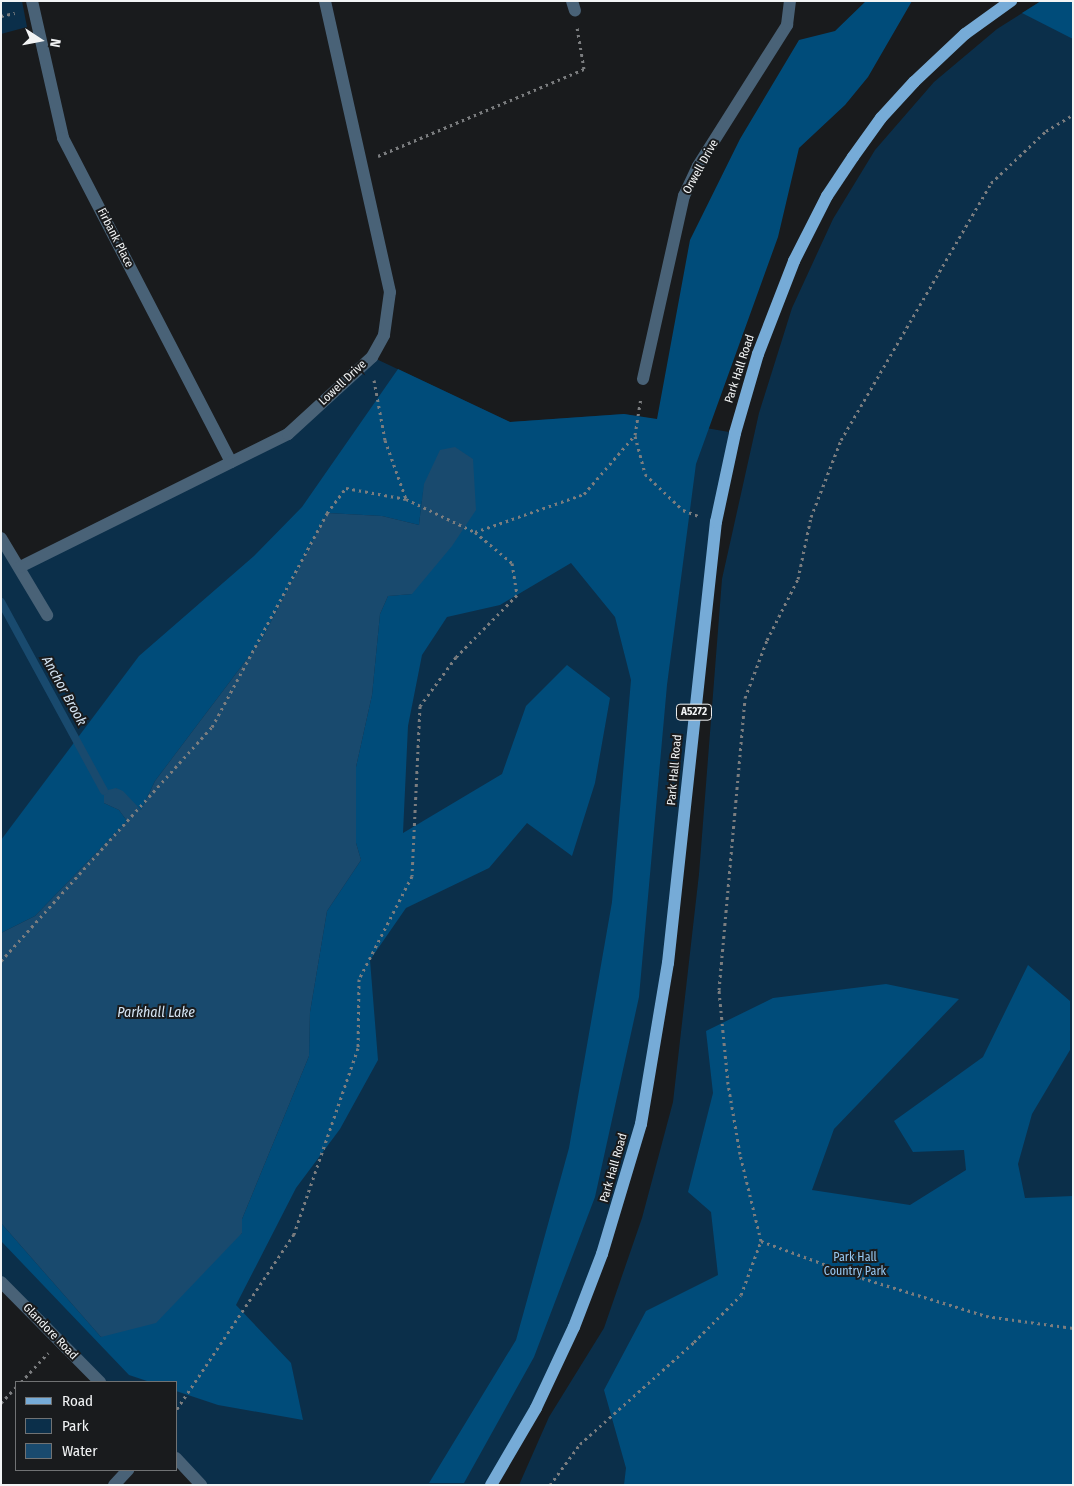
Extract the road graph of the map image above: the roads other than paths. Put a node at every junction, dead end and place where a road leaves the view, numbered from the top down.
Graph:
1 (32, 1) edge
2 (325, 1) edge
3 (790, 1) edge
4 (1011, 1) edge
5 (643, 379) road end
6 (230, 462) junction
7 (1, 538) edge
8 (20, 567) junction
9 (47, 615) dead end
10 (1, 1282) edge
11 (99, 1381) edge
12 (178, 1460) edge
13 (127, 1471) edge
14 (114, 1485) edge
15 (201, 1485) edge
16 (491, 1485) edge

1 - 6 street, Firbank Place
2 - 6 street, Lowell Drive
3 - 5 street, Orwell Drive
4 - 16 main road, Park Hall Road / A5272
6 - 8 street, Lowell Drive
7 - 8 street
8 - 9 street
10 - 11 street, Glandore Road
12 - 15 street
13 - 14 street

